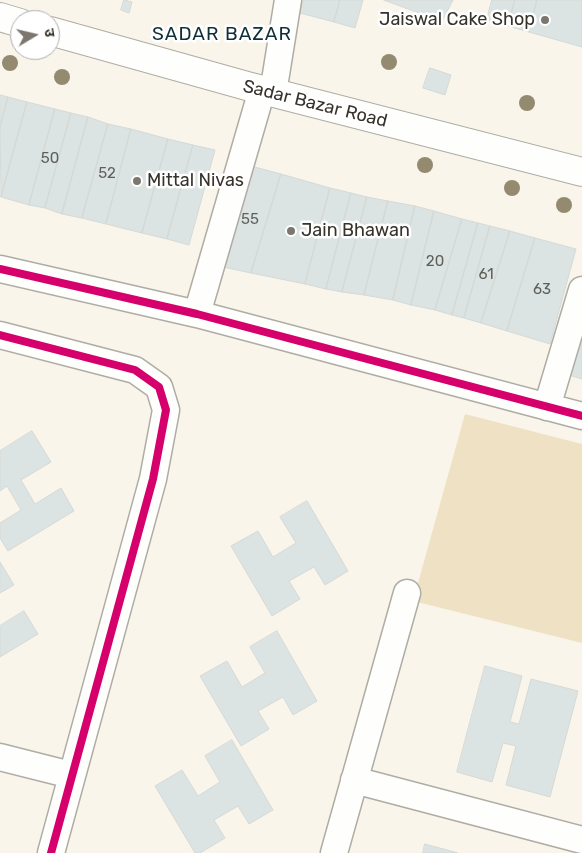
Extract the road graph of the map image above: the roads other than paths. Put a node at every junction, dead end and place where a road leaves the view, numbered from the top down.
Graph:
1 (288, 0) edge
2 (60, 34) edge
3 (267, 91) junction
4 (582, 172) edge
5 (0, 269) edge
6 (582, 290) edge
7 (197, 314) junction
8 (0, 335) edge
9 (547, 407) junction
10 (582, 416) edge
11 (407, 593) dead end
12 (0, 757) edge
13 (71, 775) junction
14 (354, 780) junction
15 (582, 840) edge
16 (51, 853) edge
17 (334, 853) edge

1 - 3 street
2 - 3 street, Sadar Bazar Road
3 - 4 street, Sadar Bazar Road
3 - 7 street
5 - 7 street
6 - 9 street
7 - 9 street
8 - 13 street
9 - 10 street
11 - 14 street
12 - 13 street
13 - 16 street
14 - 15 street
14 - 17 street

